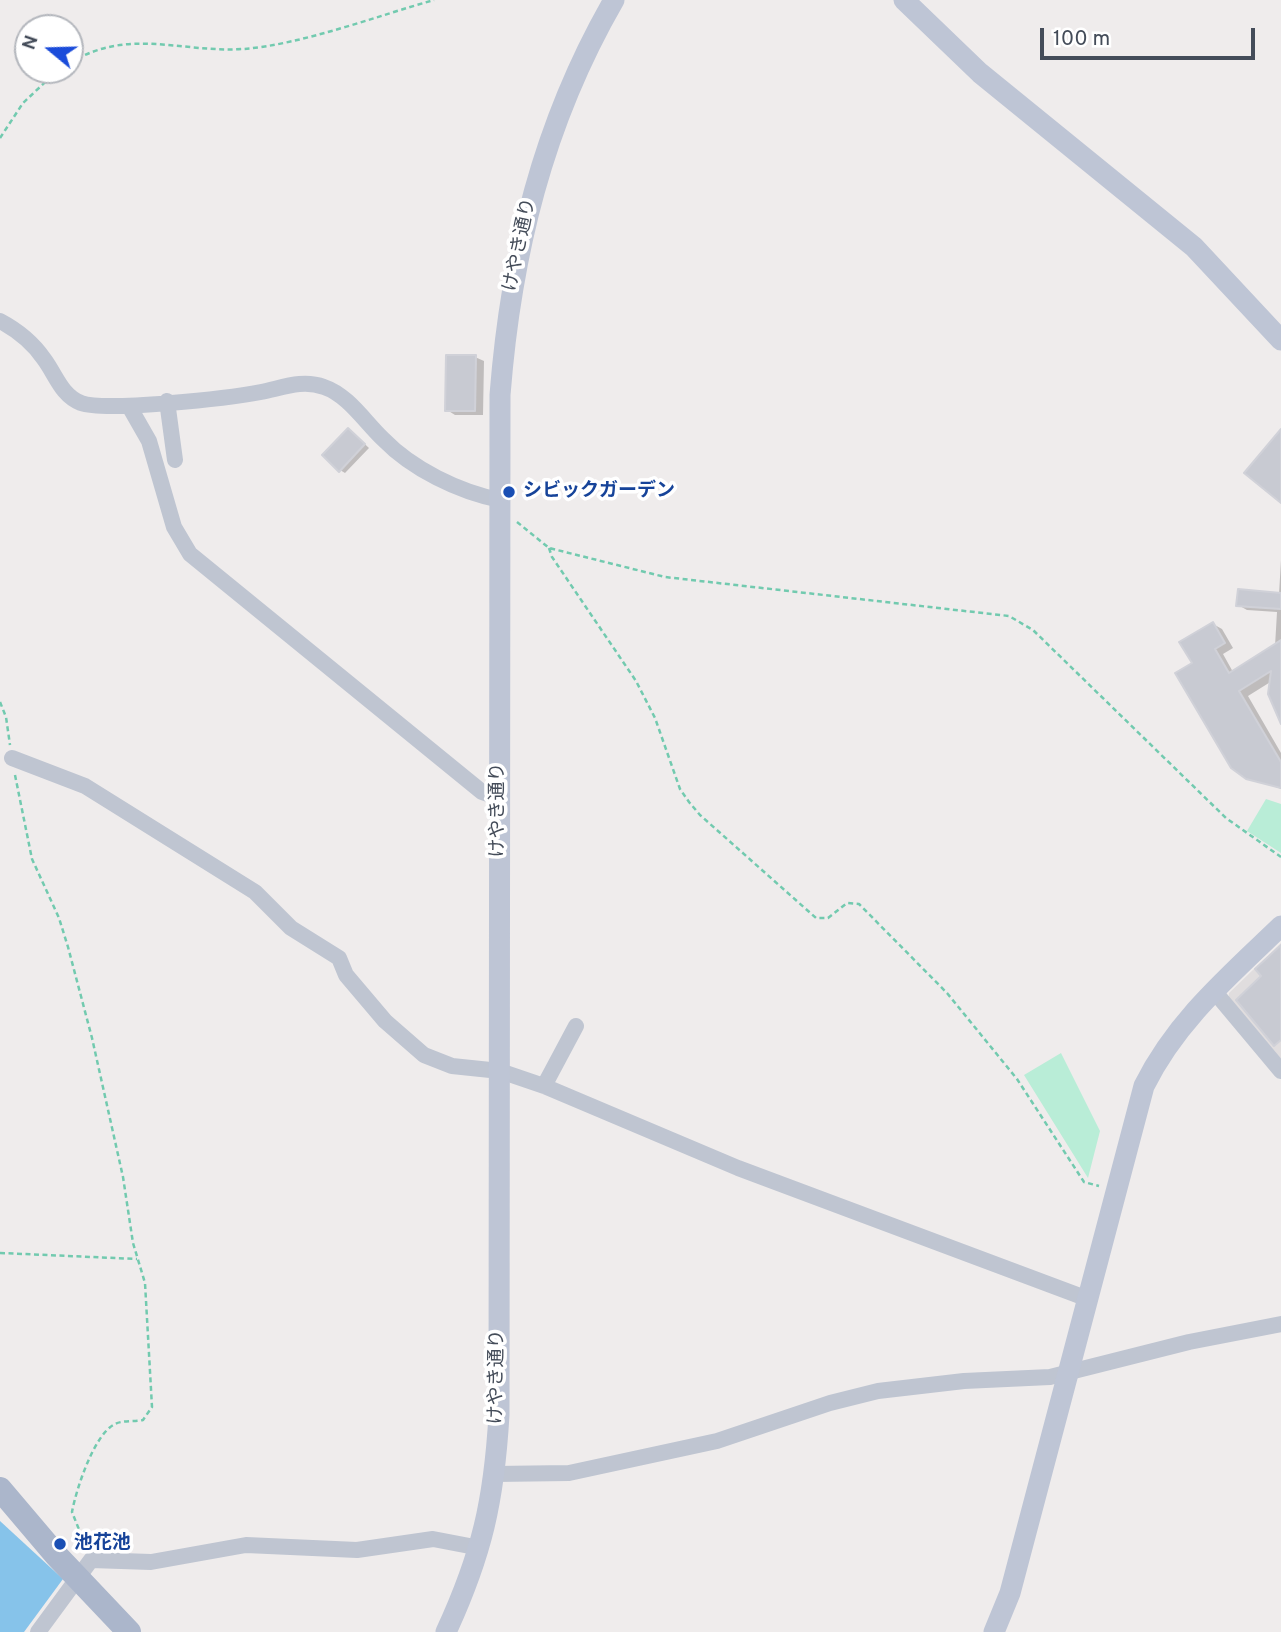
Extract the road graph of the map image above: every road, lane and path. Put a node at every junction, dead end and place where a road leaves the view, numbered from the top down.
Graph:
1 (434, 0) edge
2 (614, 0) edge
3 (904, 0) edge
4 (84, 57) edge
5 (43, 84) edge
6 (0, 138) edge
7 (0, 321) edge
8 (1281, 340) edge
9 (167, 401) junction
10 (129, 406) junction
11 (175, 460) dead end
12 (500, 508) junction
13 (550, 548) junction
14 (0, 702) edge
15 (12, 758) junction
16 (499, 798) junction
17 (1281, 857) edge
18 (1281, 926) edge
19 (1213, 991) junction
20 (576, 1026) dead end
21 (500, 1071) junction
22 (1281, 1071) edge
23 (544, 1086) junction
24 (1116, 1189) junction
25 (0, 1253) edge
26 (136, 1259) junction
27 (1088, 1299) junction
28 (1281, 1324) edge
29 (1068, 1371) junction
30 (495, 1474) junction
31 (0, 1489) edge
32 (480, 1548) junction
33 (84, 1569) junction
34 (38, 1632) edge
35 (129, 1632) edge
36 (446, 1632) edge
37 (994, 1632) edge

1 - 4 path
2 - 12 street, けやき通り
3 - 8 street
5 - 6 path
7 - 10 street
9 - 10 street
9 - 11 street
9 - 12 street
10 - 16 street
12 - 13 path
12 - 16 street, けやき通り
13 - 17 path
13 - 24 path
14 - 15 path
15 - 21 street
15 - 26 path
16 - 21 street, けやき通り
18 - 19 street
19 - 22 street
19 - 24 street
20 - 23 street
21 - 23 street
21 - 30 street, けやき通り
23 - 27 street
24 - 27 street
25 - 26 path
26 - 33 path
27 - 29 street
28 - 29 street
29 - 30 street
29 - 37 street
30 - 32 street, けやき通り
31 - 33 main road
32 - 33 street
32 - 36 street, けやき通り
33 - 34 street
33 - 35 main road

